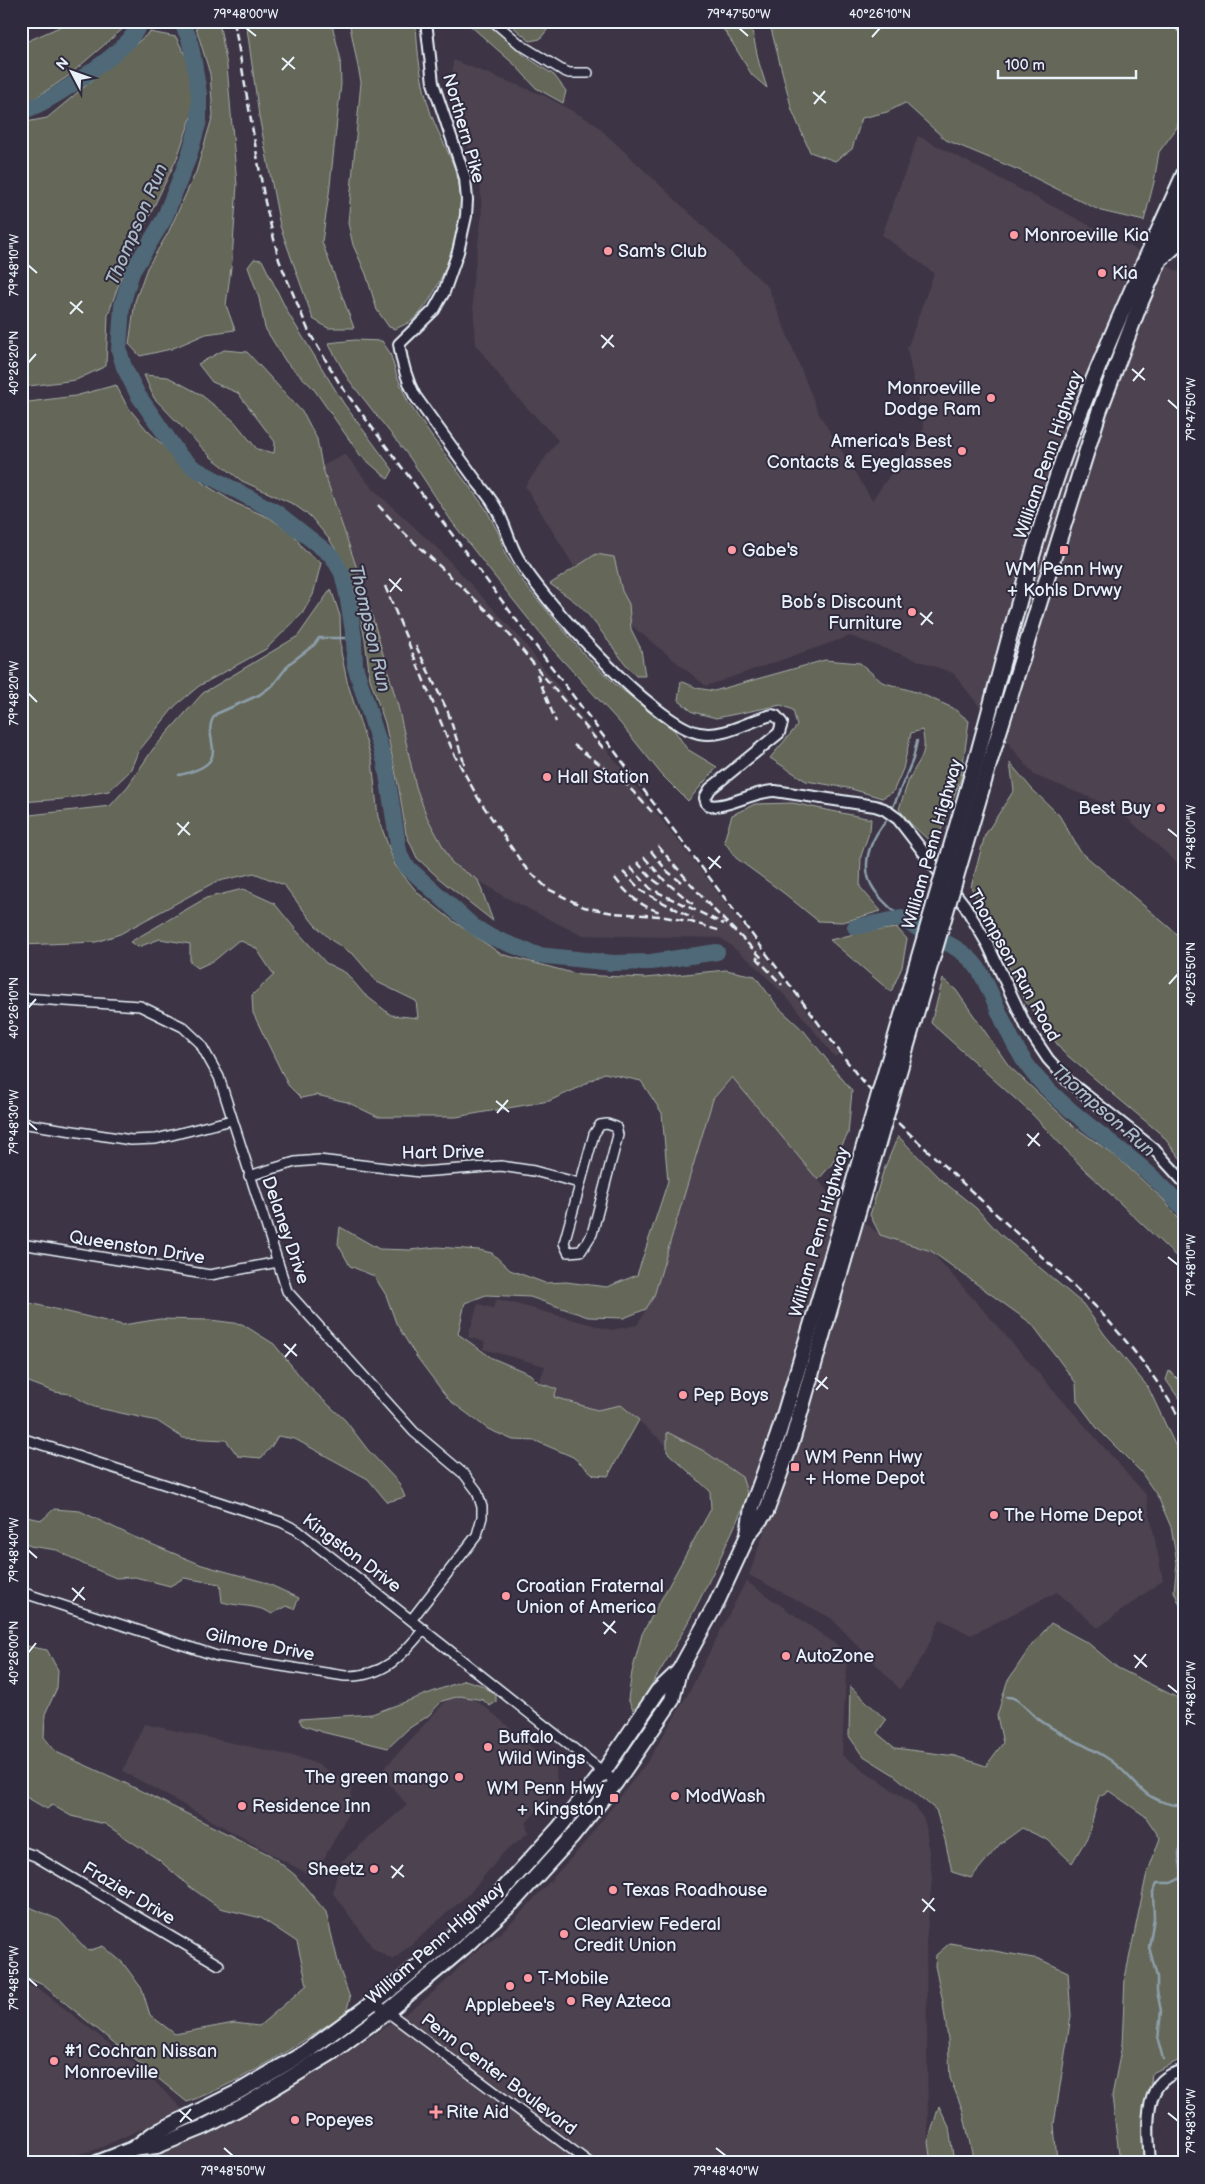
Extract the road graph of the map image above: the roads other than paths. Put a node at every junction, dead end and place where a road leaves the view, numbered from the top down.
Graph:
1 (426, 21) edge
2 (493, 21) edge
3 (1180, 21) edge
4 (1184, 25) edge
5 (588, 73) dead end
6 (1184, 174) edge
7 (1184, 205) edge
8 (1184, 238) edge
9 (1156, 266) junction
10 (399, 344) joint
11 (984, 759) junction
12 (21, 998) edge
13 (232, 1120) junction
14 (21, 1123) edge
15 (249, 1176) junction
16 (1184, 1182) edge
17 (579, 1183) junction
18 (21, 1244) edge
19 (278, 1262) junction
20 (21, 1438) edge
21 (21, 1592) edge
22 (412, 1619) junction
23 (424, 1628) junction
24 (679, 1671) junction
25 (604, 1771) junction
26 (616, 1782) junction
27 (21, 1851) edge
28 (218, 1965) dead end
29 (377, 2000) junction
30 (388, 2011) junction
31 (1184, 2071) edge
32 (132, 2150) junction
33 (97, 2163) edge
34 (590, 2163) edge
35 (1150, 2163) edge

1 - 10 street, Northern Pike
2 - 5 street
3 - 4 highway
6 - 11 highway, William Penn Highway
7 - 9 highway, William Penn Highway
8 - 9 highway
9 - 11 highway, William Penn Highway
10 - 16 street, Thompson Run Road
11 - 24 highway, William Penn Highway, bridge
12 - 13 street, Delaney Drive
13 - 14 street
13 - 15 street, Delaney Drive
15 - 17 street, Hart Drive
15 - 19 street, Delaney Drive
17 - 17 street
18 - 19 street, Queenston Drive
19 - 22 street, Delaney Drive
20 - 22 street, Kingston Drive
21 - 23 street, Gilmore Drive
22 - 23 street, Kingston Drive
23 - 25 street, Kingston Drive
24 - 25 highway, William Penn Highway
24 - 26 highway, William Penn Highway
25 - 26 street, Kingston Drive
25 - 29 highway, William Penn Highway
26 - 30 highway, William Penn Highway
27 - 28 street, Frazier Drive
29 - 30 street, Penn Center Boulevard
29 - 32 highway, William Penn Highway
30 - 32 highway, William Penn Highway
30 - 34 street, Penn Center Boulevard
31 - 35 street
32 - 33 highway, William Penn Highway

